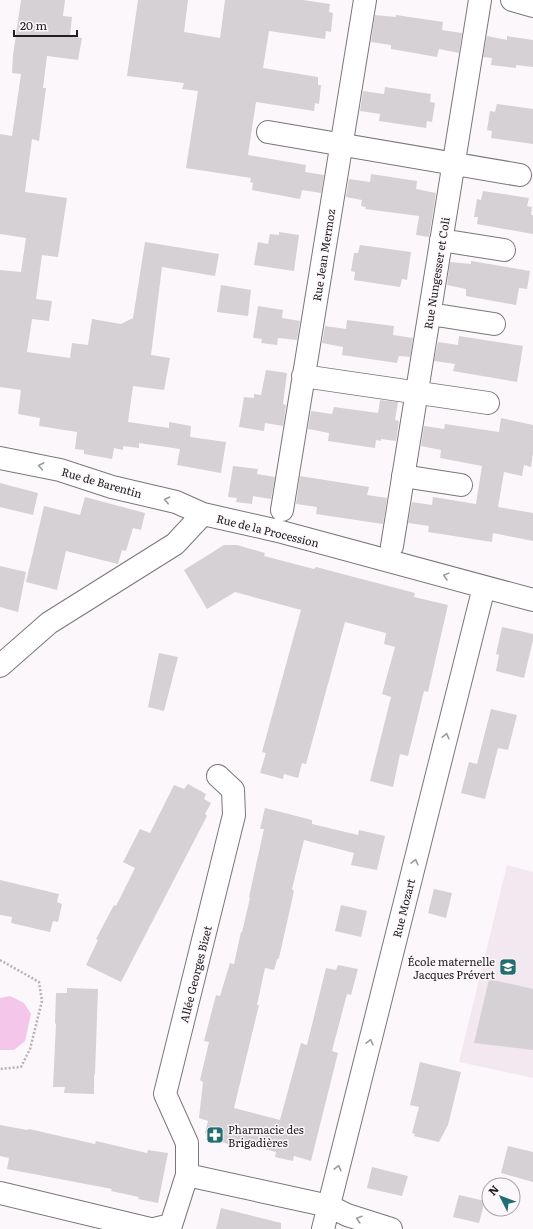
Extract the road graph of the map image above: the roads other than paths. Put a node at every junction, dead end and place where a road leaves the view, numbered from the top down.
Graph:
1 (365, 0) edge
2 (480, 0) edge
3 (512, 0) edge
4 (533, 6) edge
5 (268, 132) dead end
6 (342, 144) junction
7 (454, 164) junction
8 (520, 176) dead end
9 (441, 240) junction
10 (504, 250) dead end
11 (430, 314) junction
12 (494, 324) dead end
13 (303, 376) junction
14 (417, 392) junction
15 (488, 403) dead end
16 (0, 458) edge
17 (403, 476) junction
18 (461, 485) dead end
19 (282, 510) dead end
20 (203, 514) junction
21 (391, 554) junction
22 (484, 587) junction
23 (533, 600) edge
24 (0, 666) edge
25 (218, 776) dead end
26 (187, 1176) junction
27 (0, 1193) edge
28 (329, 1206) junction
29 (158, 1228) edge
30 (323, 1229) edge
31 (391, 1229) edge

1 - 6 street, Rue Jean Mermoz
2 - 7 street, Rue Nungesser et Coli
3 - 4 street
5 - 6 street
6 - 7 street
6 - 13 street, Rue Jean Mermoz
7 - 8 street
7 - 9 street, Rue Nungesser et Coli
9 - 10 street
9 - 11 street, Rue Nungesser et Coli
11 - 12 street
11 - 14 street, Rue Nungesser et Coli
13 - 14 street
13 - 19 street, Rue Jean Mermoz
14 - 15 street
14 - 17 street, Rue Nungesser et Coli
20 -> 16 street, Rue de Barentin
17 - 18 street
17 - 21 street, Rue Nungesser et Coli
20 - 21 street, Rue de la Procession
20 - 24 street, Rue de la Procession
22 -> 21 street, Rue de la Procession
22 - 23 street, Rue de la Procession
28 -> 22 street, Rue Mozart
25 - 26 street, Allée Georges Bizet
26 - 28 street
26 - 29 street, Allée Georges Bizet
27 - 29 street
28 - 30 street, Rue Mozart
31 -> 28 street

